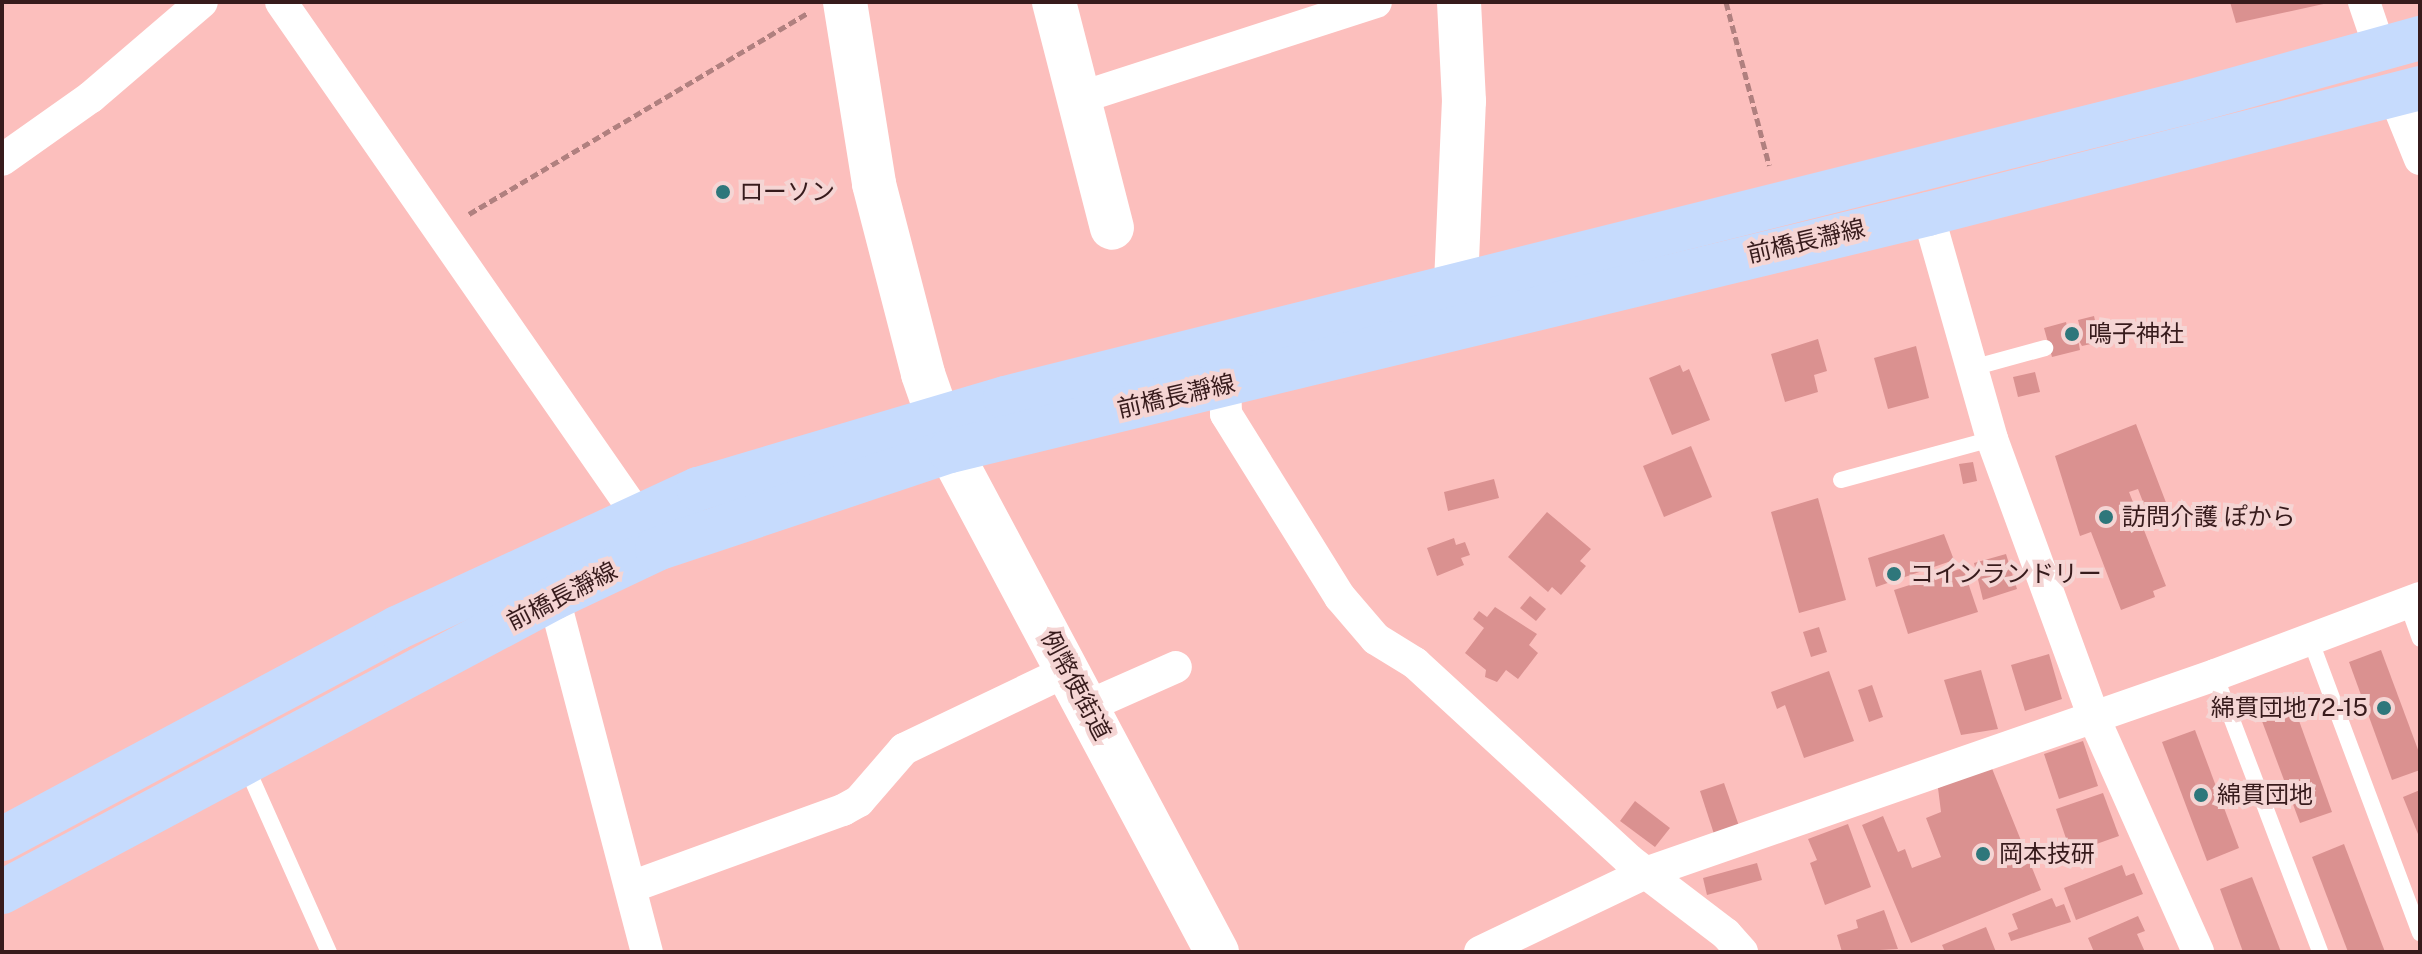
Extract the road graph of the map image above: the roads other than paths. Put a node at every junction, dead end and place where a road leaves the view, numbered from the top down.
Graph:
1 (202, 2) edge
2 (281, 2) edge
3 (1054, 2) edge
4 (1376, 2) edge
5 (1459, 2) edge
6 (2364, 2) edge
7 (830, 5) edge
8 (2400, 44) edge
9 (2407, 91) edge
10 (1079, 98) junction
11 (2420, 159) edge
12 (2, 160) edge
13 (1928, 214) junction
14 (1112, 228) dead end
15 (1456, 283) junction
16 (2045, 348) dead end
17 (1972, 368) junction
18 (1225, 384) junction
19 (944, 434) junction
20 (1992, 439) junction
21 (1841, 480) dead end
22 (638, 516) junction
23 (554, 598) junction
24 (2414, 601) edge
25 (2310, 639) junction
26 (2420, 639) edge
27 (1176, 667) dead end
28 (2215, 675) junction
29 (1078, 688) junction
30 (2094, 718) junction
31 (246, 765) junction
32 (2, 839) edge
33 (1648, 872) junction
34 (631, 887) junction
35 (2, 892) edge
36 (2420, 933) edge
37 (329, 952) edge
38 (647, 952) edge
39 (1217, 952) edge
40 (1480, 952) edge
41 (1742, 952) edge
42 (2198, 952) edge
43 (2320, 952) edge

1 - 12 street
2 - 22 street
3 - 10 street
4 - 10 street
5 - 15 street
6 - 8 street
7 - 19 street, 例幣使街道
8 - 15 main road, 前橋長瀞線
9 - 11 street
9 - 13 main road, 前橋長瀞線
10 - 14 street
13 - 17 street
13 - 18 main road, 前橋長瀞線
15 - 19 main road, 前橋長瀞線
16 - 17 lane
17 - 20 street
18 - 19 main road, 前橋長瀞線
18 - 33 street
19 - 22 main road, 前橋長瀞線
19 - 23 main road, 前橋長瀞線
19 - 29 street, 例幣使街道
20 - 21 lane
20 - 30 street
22 - 32 main road, 前橋長瀞線
23 - 31 main road, 前橋長瀞線
23 - 34 street
24 - 25 street
24 - 26 lane
25 - 28 street
25 - 36 lane
27 - 29 street
28 - 30 street
28 - 43 lane
29 - 34 street
29 - 39 street, 例幣使街道
30 - 33 street
30 - 42 street
31 - 35 main road, 前橋長瀞線
31 - 37 lane
33 - 40 street
33 - 41 street
34 - 38 street

